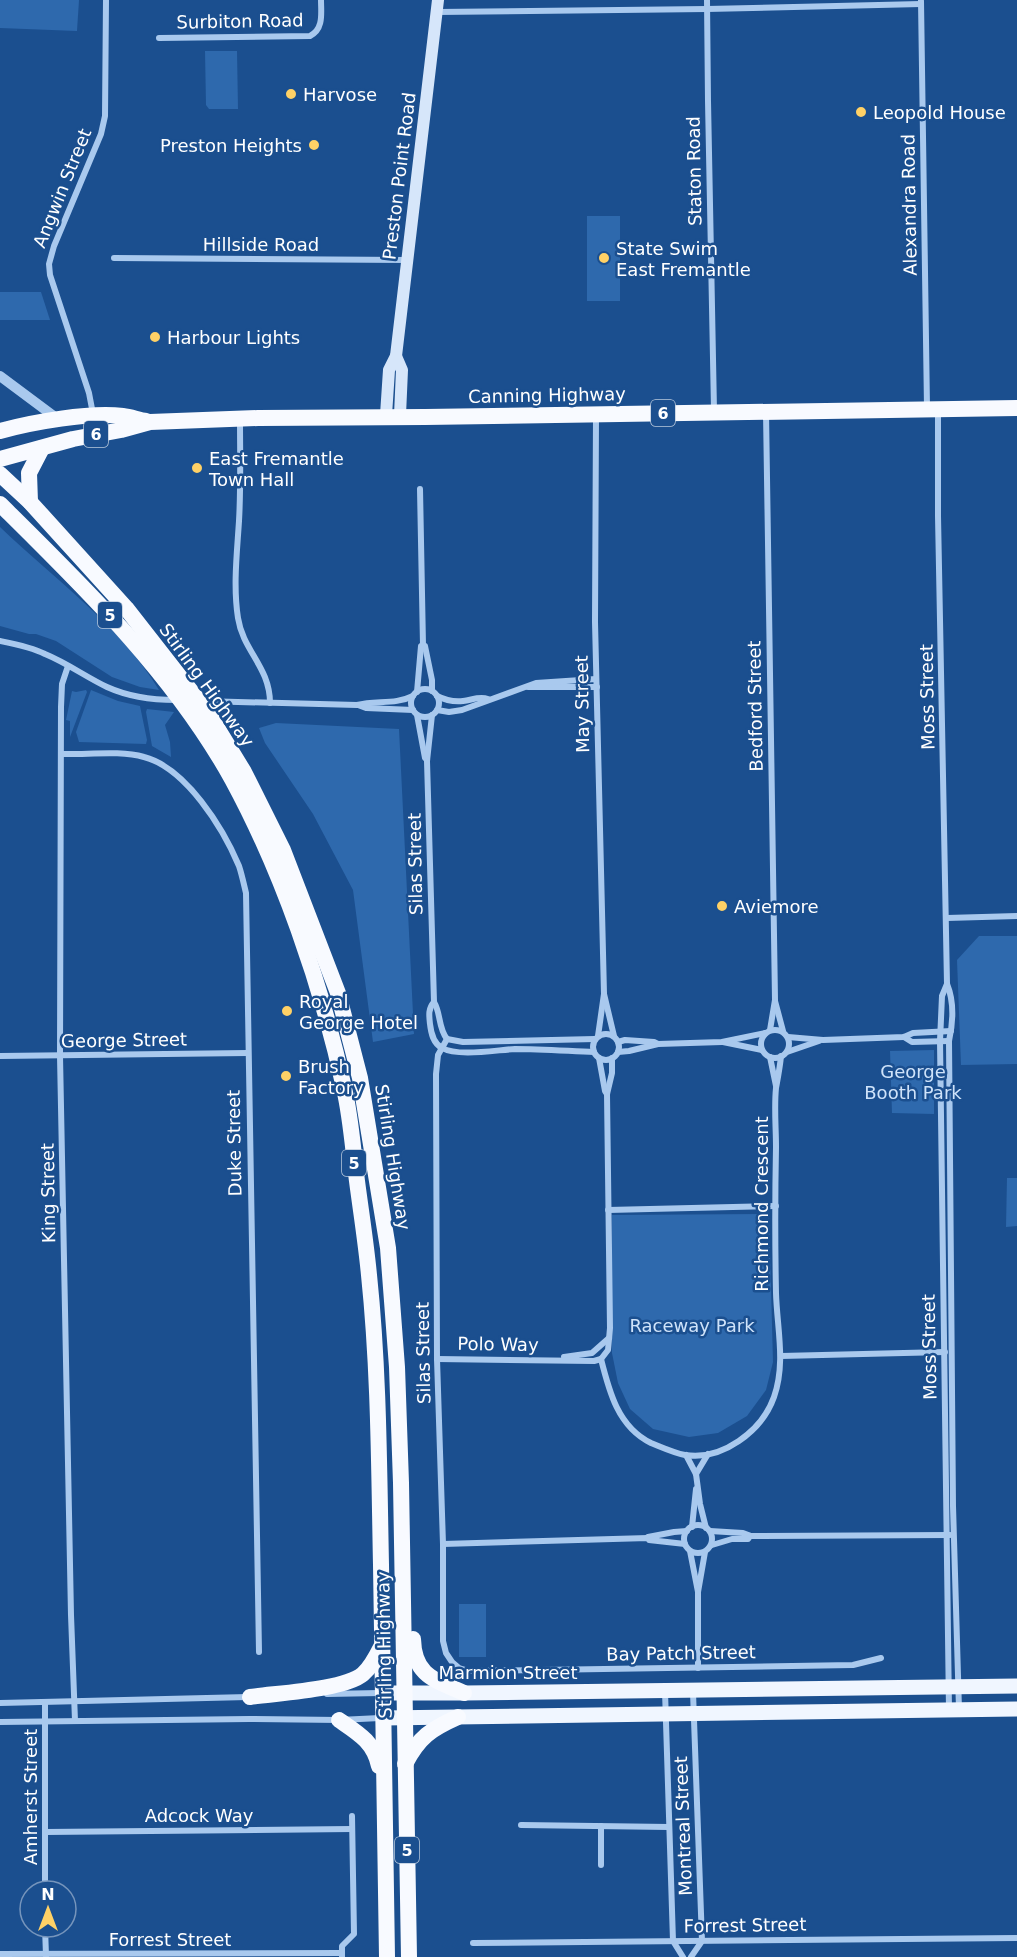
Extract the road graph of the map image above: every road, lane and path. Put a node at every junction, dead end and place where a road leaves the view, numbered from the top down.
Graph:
1 (106, 0) edge
2 (321, 0) edge
3 (707, 0) edge
4 (921, 2) edge
5 (438, 6) edge
6 (707, 9) junction
7 (159, 38) dead end
8 (114, 258) dead end
9 (408, 260) junction
10 (0, 376) edge
11 (1017, 408) edge
12 (933, 409) junction
13 (766, 412) junction
14 (596, 413) junction
15 (714, 413) junction
16 (393, 416) junction
17 (93, 417) junction
18 (240, 418) junction
19 (59, 420) junction
20 (150, 422) junction
21 (4, 428) edge
22 (42, 448) junction
23 (0, 459) edge
24 (0, 474) edge
25 (420, 489) dead end
26 (30, 502) junction
27 (0, 504) edge
28 (0, 641) edge
29 (423, 645) junction
30 (68, 666) junction
31 (596, 679) junction
32 (528, 687) junction
33 (597, 687) junction
34 (415, 694) junction
35 (435, 694) junction
36 (488, 699) junction
37 (270, 703) junction
38 (357, 705) junction
39 (415, 713) junction
40 (435, 713) junction
41 (61, 754) junction
42 (428, 761) junction
43 (1017, 916) edge
44 (947, 918) junction
45 (947, 984) junction
46 (604, 994) junction
47 (775, 1000) junction
48 (434, 1002) junction
49 (951, 1031) junction
50 (768, 1032) junction
51 (940, 1032) junction
52 (785, 1034) junction
53 (904, 1037) junction
54 (597, 1038) junction
55 (447, 1039) junction
56 (616, 1039) junction
57 (823, 1040) junction
58 (940, 1041) junction
59 (949, 1041) junction
60 (722, 1042) junction
61 (658, 1044) junction
62 (441, 1047) junction
63 (762, 1050) junction
64 (618, 1052) junction
65 (248, 1053) junction
66 (784, 1054) junction
67 (596, 1055) junction
68 (0, 1056) edge
69 (60, 1056) junction
70 (770, 1057) junction
71 (612, 1058) junction
72 (776, 1087) junction
73 (607, 1094) junction
74 (776, 1206) junction
75 (608, 1210) junction
76 (609, 1338) junction
77 (944, 1352) junction
78 (952, 1352) junction
79 (781, 1356) junction
80 (437, 1359) junction
81 (601, 1359) junction
82 (558, 1360) junction
83 (708, 1454) junction
84 (686, 1455) junction
85 (696, 1474) junction
86 (401, 1483) junction
87 (697, 1485) junction
88 (692, 1527) junction
89 (708, 1529) junction
90 (687, 1532) junction
91 (946, 1535) junction
92 (954, 1535) junction
93 (751, 1536) junction
94 (648, 1538) junction
95 (442, 1544) junction
96 (685, 1544) junction
97 (712, 1545) junction
98 (690, 1551) junction
99 (705, 1552) junction
100 (698, 1592) junction
101 (382, 1646) junction
102 (259, 1652) dead end
103 (448, 1658) joint
104 (882, 1658) dead end
105 (698, 1668) junction
106 (1017, 1686) edge
107 (954, 1687) junction
108 (664, 1691) junction
109 (693, 1691) junction
110 (404, 1692) junction
111 (383, 1693) junction
112 (464, 1693) junction
113 (250, 1697) junction
114 (75, 1701) junction
115 (45, 1702) junction
116 (0, 1703) edge
117 (1017, 1709) edge
118 (954, 1711) junction
119 (665, 1713) junction
120 (695, 1713) junction
121 (458, 1717) junction
122 (383, 1718) junction
123 (404, 1718) junction
124 (339, 1720) junction
125 (75, 1721) junction
126 (0, 1722) edge
127 (46, 1722) junction
128 (405, 1764) junction
129 (384, 1784) junction
130 (352, 1816) dead end
131 (521, 1825) dead end
132 (601, 1826) junction
133 (669, 1827) junction
134 (352, 1829) junction
135 (45, 1832) junction
136 (602, 1865) dead end
137 (45, 1879) edge
138 (1017, 1938) edge
139 (45, 1939) edge
140 (673, 1941) junction
141 (702, 1941) junction
142 (473, 1942) dead end
143 (0, 1954) edge
144 (46, 1955) edge
145 (342, 1955) edge
146 (387, 1957) edge
147 (409, 1957) edge
148 (683, 1957) edge
149 (691, 1957) edge

1 - 17 street, Angwin Street
2 - 7 street, Surbiton Road
3 - 6 street, Staton Road
4 - 6 street
4 - 12 street, Alexandra Road
5 - 6 street
5 - 9 main road, Preston Point Road
6 - 15 street, Staton Road
8 - 9 street, Hillside Road
9 - 16 main road, Preston Point Road
10 - 19 street
11 - 12 highway, Canning Highway / 6
12 - 13 highway, Canning Highway / 6
12 - 44 street, Moss Street
13 - 15 highway, Canning Highway / 6
13 - 47 street, Bedford Street
14 - 15 highway, Canning Highway / 6
14 - 16 highway, Canning Highway / 6
14 - 31 street, May Street
16 - 18 highway, Canning Highway / 6
17 - 19 highway, Canning Highway / 6
17 - 20 highway, Canning Highway / 6
18 - 20 highway, Canning Highway / 6
18 - 37 street
19 - 21 highway, Canning Highway / 6
20 - 22 highway, Canning Highway / 6
22 - 23 highway, Canning Highway / 6
22 - 26 highway
24 - 26 highway, Stirling Highway / 5
25 - 29 street
26 - 86 highway, Stirling Highway / 5
27 - 101 highway, Stirling Highway / 5
28 - 30 street
29 - 34 street
29 - 35 street
30 - 37 street
30 - 41 street, King Street
31 - 32 street
31 - 33 street, May Street
32 - 33 street
32 - 36 street
33 - 46 street, May Street
34 - 35 street
34 - 38 street
34 - 39 street
35 - 36 street
35 - 40 street
36 - 40 street
37 - 38 street
38 - 39 street
39 - 40 street
39 - 42 street, Silas Street
40 - 42 street, Silas Street
41 - 65 street, Duke Street
41 - 69 street, King Street
42 - 48 street, Silas Street
43 - 44 street
44 - 45 street, Moss Street
45 - 49 street, Moss Street
45 - 51 street, Moss Street
46 - 54 street, May Street
46 - 56 street, May Street
47 - 50 street, Bedford Street
47 - 52 street, Bedford Street
48 - 55 street, Silas Street
48 - 62 street, Silas Street
49 - 51 street
49 - 59 street, Moss Street
50 - 52 street
50 - 60 street
50 - 63 street
51 - 53 street
51 - 58 street, Moss Street
52 - 57 street
52 - 66 street
53 - 57 street
53 - 58 street
54 - 55 street
54 - 56 street
54 - 67 street
55 - 62 street, Silas Street
56 - 61 street
56 - 64 street
57 - 66 street
58 - 59 street
58 - 77 street, Moss Street
59 - 78 street, Moss Street
60 - 61 street
60 - 63 street
61 - 64 street
62 - 67 street
62 - 80 street, Silas Street
63 - 70 street
64 - 71 street
65 - 69 street, George Street
65 - 102 street, Duke Street
66 - 70 street
66 - 72 street, Richmond Crescent
67 - 71 street
67 - 73 street
68 - 69 street, George Street
69 - 114 street, King Street
70 - 72 street, Richmond Crescent
71 - 73 street
72 - 74 street, Richmond Crescent
73 - 75 street
74 - 75 street
74 - 79 street, Richmond Crescent
75 - 76 street
76 - 81 street
76 - 82 street, Polo Way
77 - 78 street
77 - 79 street
77 - 91 street, Moss Street
78 - 92 street, Moss Street
79 - 83 street, Richmond Crescent
80 - 82 street, Polo Way
80 - 95 street, Silas Street
81 - 82 street, Polo Way
81 - 84 street, Richmond Crescent
83 - 84 street, Richmond Crescent
83 - 85 street
84 - 85 street
85 - 87 street
86 - 110 highway, Stirling Highway / 5
86 - 112 highway
87 - 88 street
87 - 89 street
88 - 89 street
88 - 90 street
89 - 93 street
89 - 97 street
90 - 94 street
90 - 96 street
91 - 92 street
91 - 93 street
91 - 107 street, Moss Street
92 - 107 street, Moss Street
93 - 97 street
94 - 95 street
94 - 96 street
95 - 103 street, Silas Street
96 - 98 street
97 - 99 street
98 - 99 street
98 - 100 street
99 - 100 street
100 - 105 street
101 - 111 highway, Stirling Highway / 5
101 - 113 highway
103 - 105 street, Bay Patch Street
104 - 105 street, Bay Patch Street
106 - 107 main road, Marmion Street
107 - 109 main road, Marmion Street
107 - 118 street, Moss Street
108 - 109 main road, Marmion Street
108 - 112 main road, Marmion Street
108 - 119 street, Montreal Street
109 - 120 street, Montreal Street
110 - 111 main road, Marmion Street
110 - 112 main road, Marmion Street
110 - 123 highway, Stirling Highway / 5
111 - 113 street, Marmion Street
111 - 122 highway, Stirling Highway / 5
113 - 114 street, Marmion Street
114 - 115 street, Marmion Street
114 - 125 street, King Street
115 - 116 street, Marmion Street
115 - 127 street, Amherst Street
117 - 118 main road
118 - 120 main road
119 - 120 main road
119 - 121 main road
119 - 133 street, Montreal Street
120 - 141 street, Montreal Street
121 - 123 main road
121 - 128 highway
122 - 123 main road
122 - 124 street
122 - 129 highway, Stirling Highway / 5
123 - 128 highway, Stirling Highway / 5
124 - 125 street
124 - 129 highway
125 - 127 street
126 - 127 street
127 - 135 street, Amherst Street
128 - 147 highway, Stirling Highway / 5
129 - 146 highway, Stirling Highway / 5
130 - 134 street
131 - 132 street
132 - 133 street
132 - 136 street
133 - 140 street, Montreal Street
134 - 135 street, Adcock Way
134 - 145 street
135 - 137 street, Amherst Street
138 - 141 street, Forrest Street
139 - 144 street
140 - 141 street, Forrest Street
140 - 142 street, Forrest Street
140 - 148 street, Montreal Street
141 - 149 street
143 - 144 street, Forrest Street
144 - 145 street, Forrest Street

